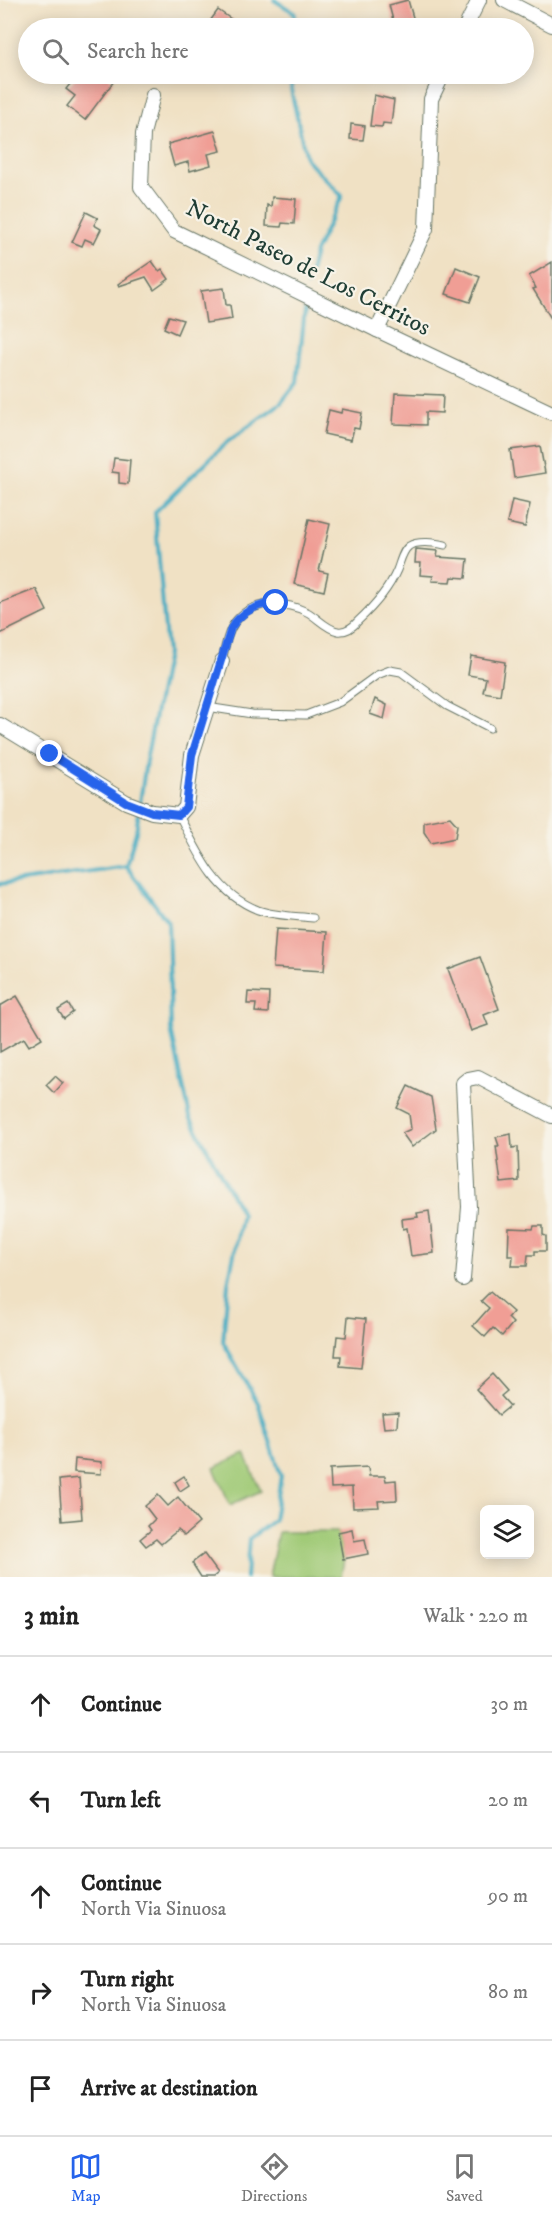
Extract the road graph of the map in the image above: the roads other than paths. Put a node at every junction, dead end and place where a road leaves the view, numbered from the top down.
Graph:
1 (479, 0) edge
2 (504, 0) edge
3 (470, 18) edge
4 (552, 26) edge
5 (438, 84) edge
6 (153, 95) dead end
7 (377, 330) junction
8 (552, 413) edge
9 (446, 544) dead end
10 (222, 661) joint
11 (207, 707) junction
12 (0, 725) edge
13 (490, 728) dead end
14 (179, 815) junction
15 (313, 918) dead end
16 (552, 1116) edge
17 (463, 1279) dead end

1 - 3 street
2 - 4 street
5 - 7 street
6 - 7 street, North Paseo de Los Cerritos
7 - 8 street, North Paseo de Los Cerritos
9 - 10 lane
10 - 11 street
11 - 13 lane
11 - 14 street
12 - 14 street
14 - 15 lane
16 - 17 street

